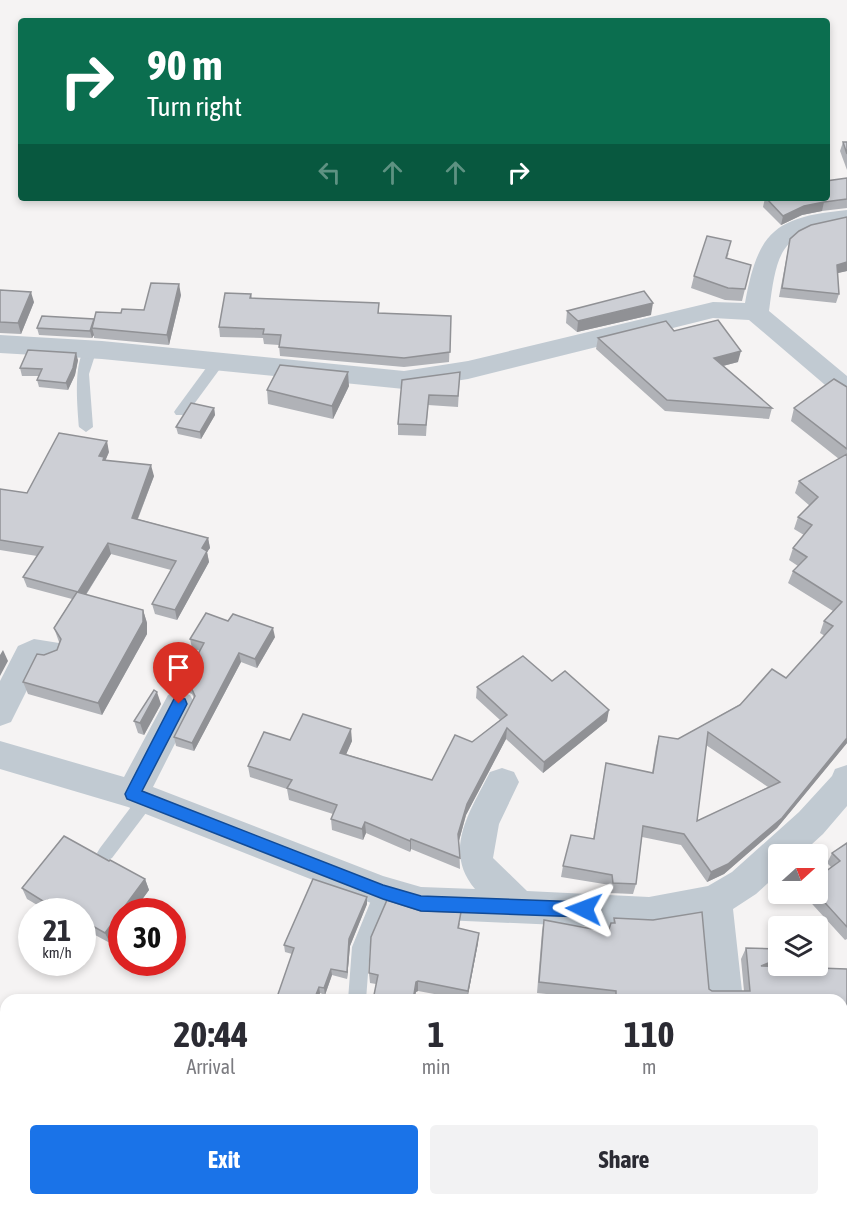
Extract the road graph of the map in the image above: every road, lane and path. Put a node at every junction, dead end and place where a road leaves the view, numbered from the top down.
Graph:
1 (847, 217) edge
2 (756, 313) junction
3 (0, 344) edge
4 (91, 349) junction
5 (218, 363) junction
6 (847, 390) edge
7 (181, 412) dead end
8 (86, 427) dead end
9 (48, 652) edge
10 (179, 704) dead end
11 (0, 713) edge
12 (0, 754) edge
13 (847, 779) edge
14 (502, 782) dead end
15 (139, 797) junction
16 (106, 853) dead end
17 (383, 892) junction
18 (715, 901) junction
19 (518, 906) junction
20 (357, 994) edge
21 (724, 994) edge

1 - 2 street
2 - 5 street
2 - 6 street
3 - 4 street
4 - 5 street
4 - 8 lane
5 - 7 lane
9 - 11 street
10 - 15 street
12 - 15 street
13 - 18 street
14 - 19 street
15 - 16 lane
15 - 17 street
17 - 19 street
17 - 20 lane
18 - 19 street
18 - 21 street

